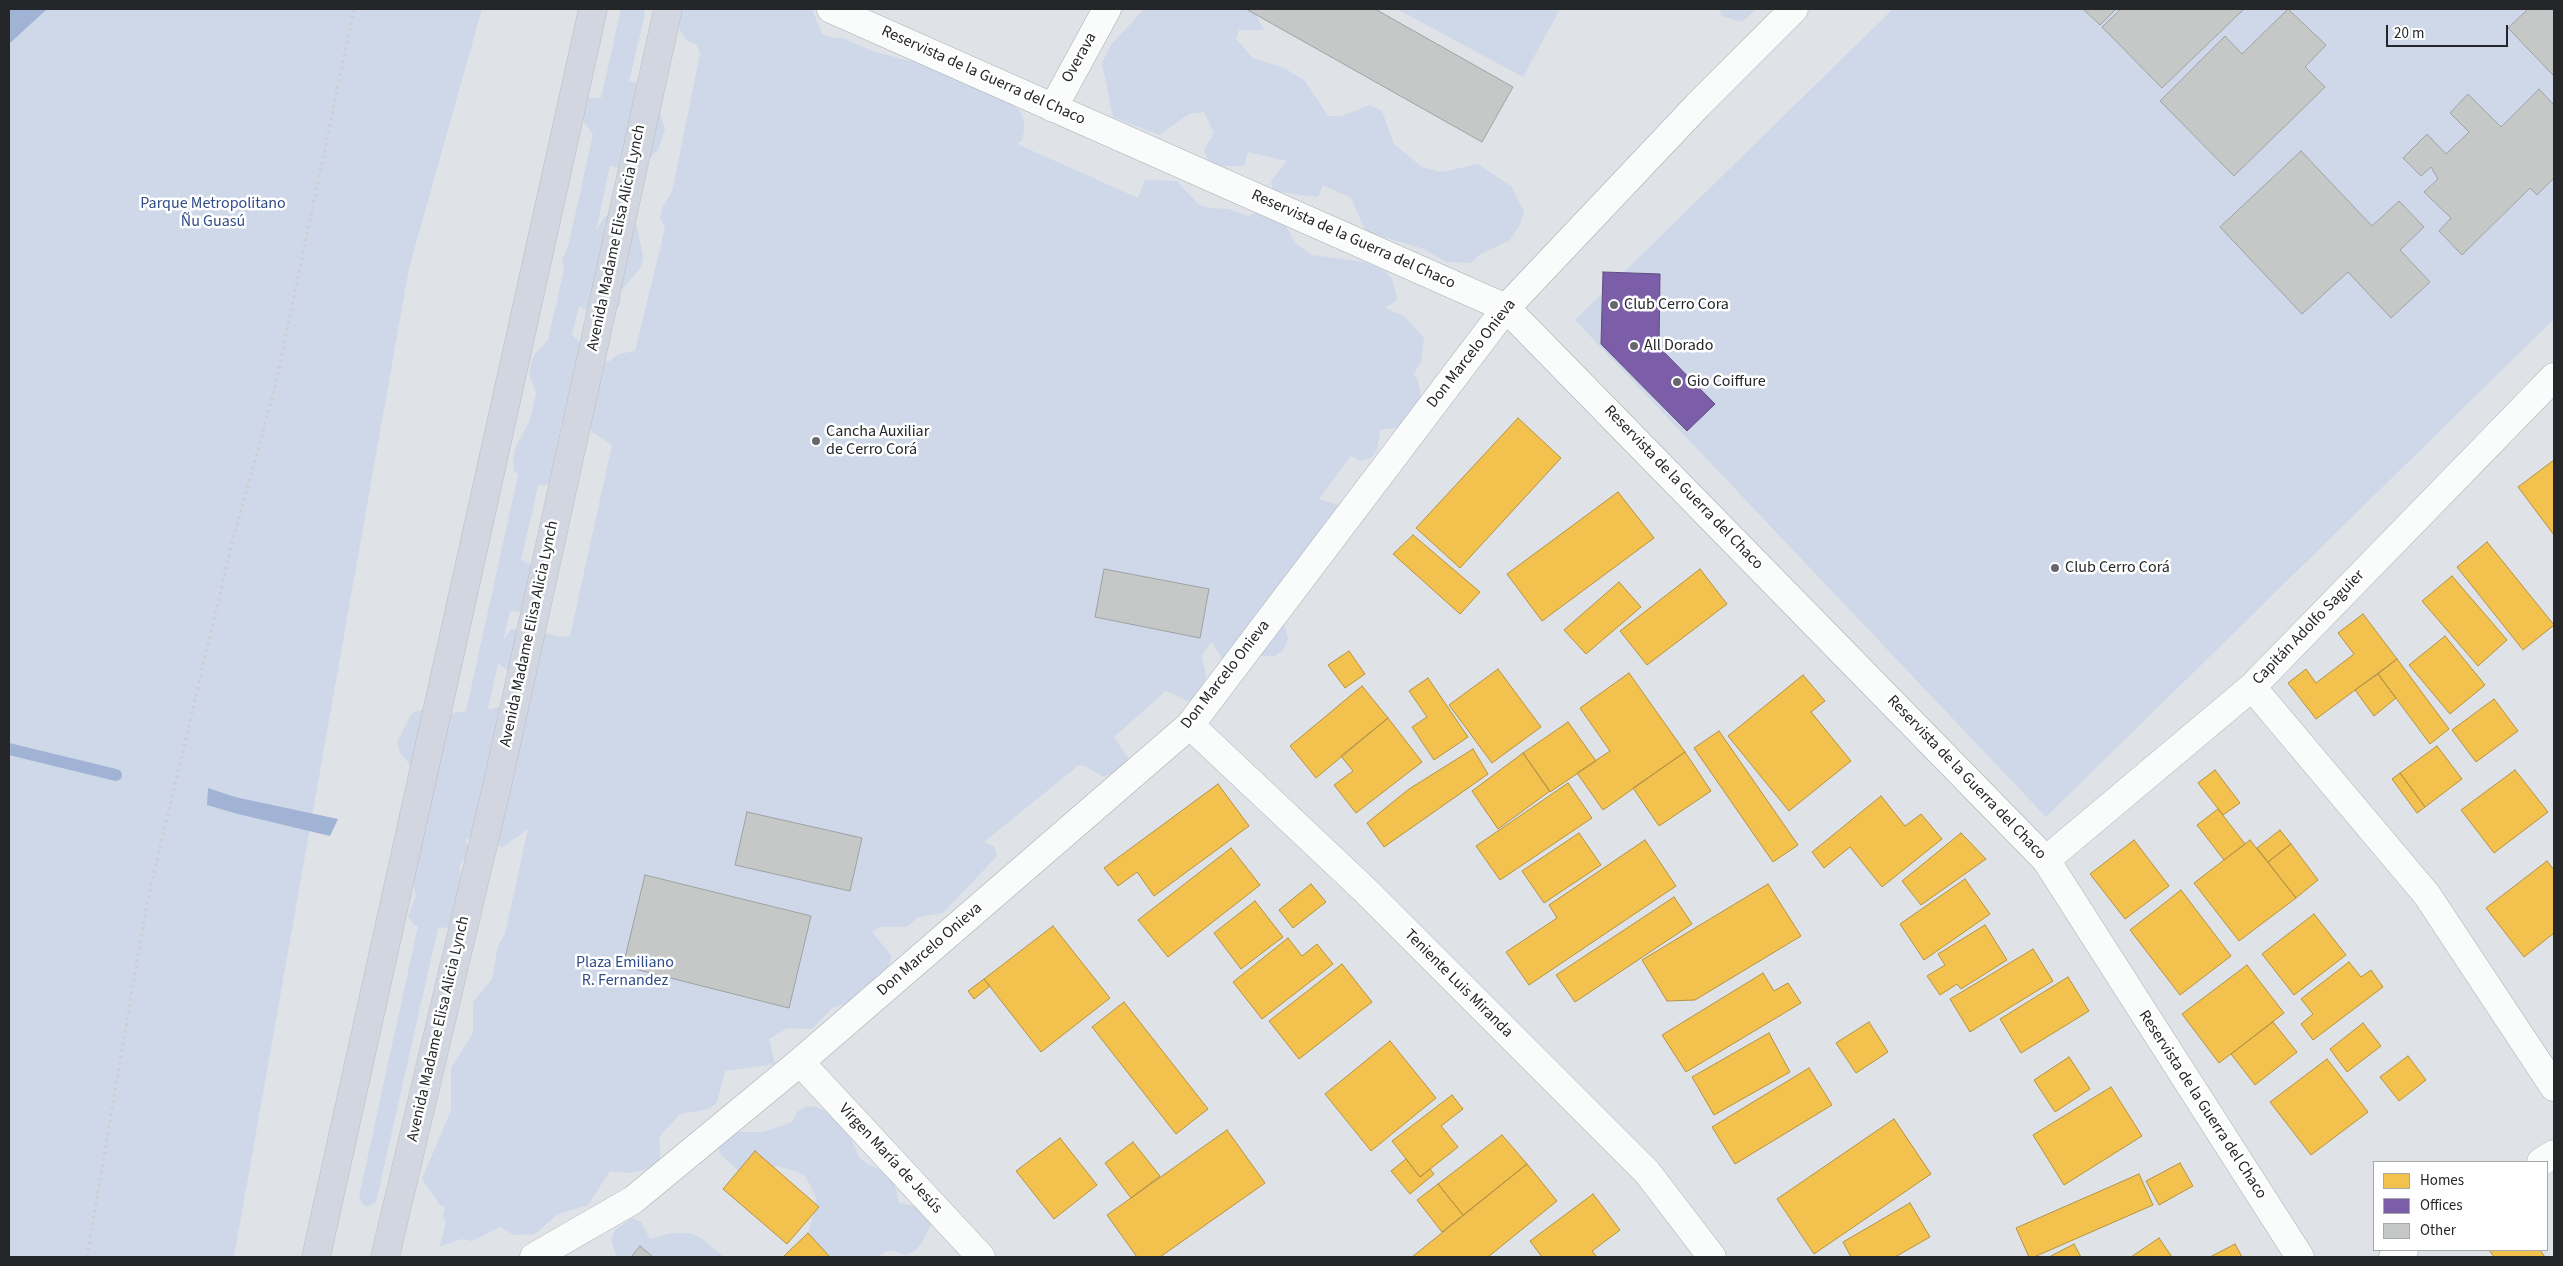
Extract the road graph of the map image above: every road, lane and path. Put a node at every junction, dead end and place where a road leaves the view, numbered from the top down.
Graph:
1 (354, 9) edge
2 (593, 9) edge
3 (668, 9) edge
4 (831, 9) edge
5 (1107, 9) edge
6 (1794, 9) edge
7 (1053, 108) junction
8 (1506, 308) junction
9 (2554, 377) edge
10 (2252, 686) junction
11 (1190, 725) junction
12 (2046, 860) junction
13 (800, 1062) junction
14 (2554, 1087) edge
15 (2554, 1154) edge
16 (2543, 1161) edge
17 (87, 1257) edge
18 (316, 1257) edge
19 (385, 1257) edge
20 (534, 1257) edge
21 (981, 1257) edge
22 (1712, 1257) edge
23 (2300, 1257) edge

1 - 17 path
2 - 18 highway
3 - 19 highway, Avenida Madame Elisa Alicia Lynch
4 - 7 street, Reservista de la Guerra del Chaco
5 - 7 street, Overava
6 - 8 street, Don Marcelo Onieva
7 - 8 street, Reservista de la Guerra del Chaco
8 - 11 street, Don Marcelo Onieva
8 - 12 street, Reservista de la Guerra del Chaco
9 - 10 street, Capitán Adolfo Saguier
10 - 12 street, Capitán Adolfo Saguier
10 - 14 street
11 - 13 street, Don Marcelo Onieva
11 - 22 street, Teniente Luis Miranda
12 - 23 street, Reservista de la Guerra del Chaco
13 - 20 street, Don Marcelo Onieva
13 - 21 street, Virgen María de Jesús
15 - 16 street

